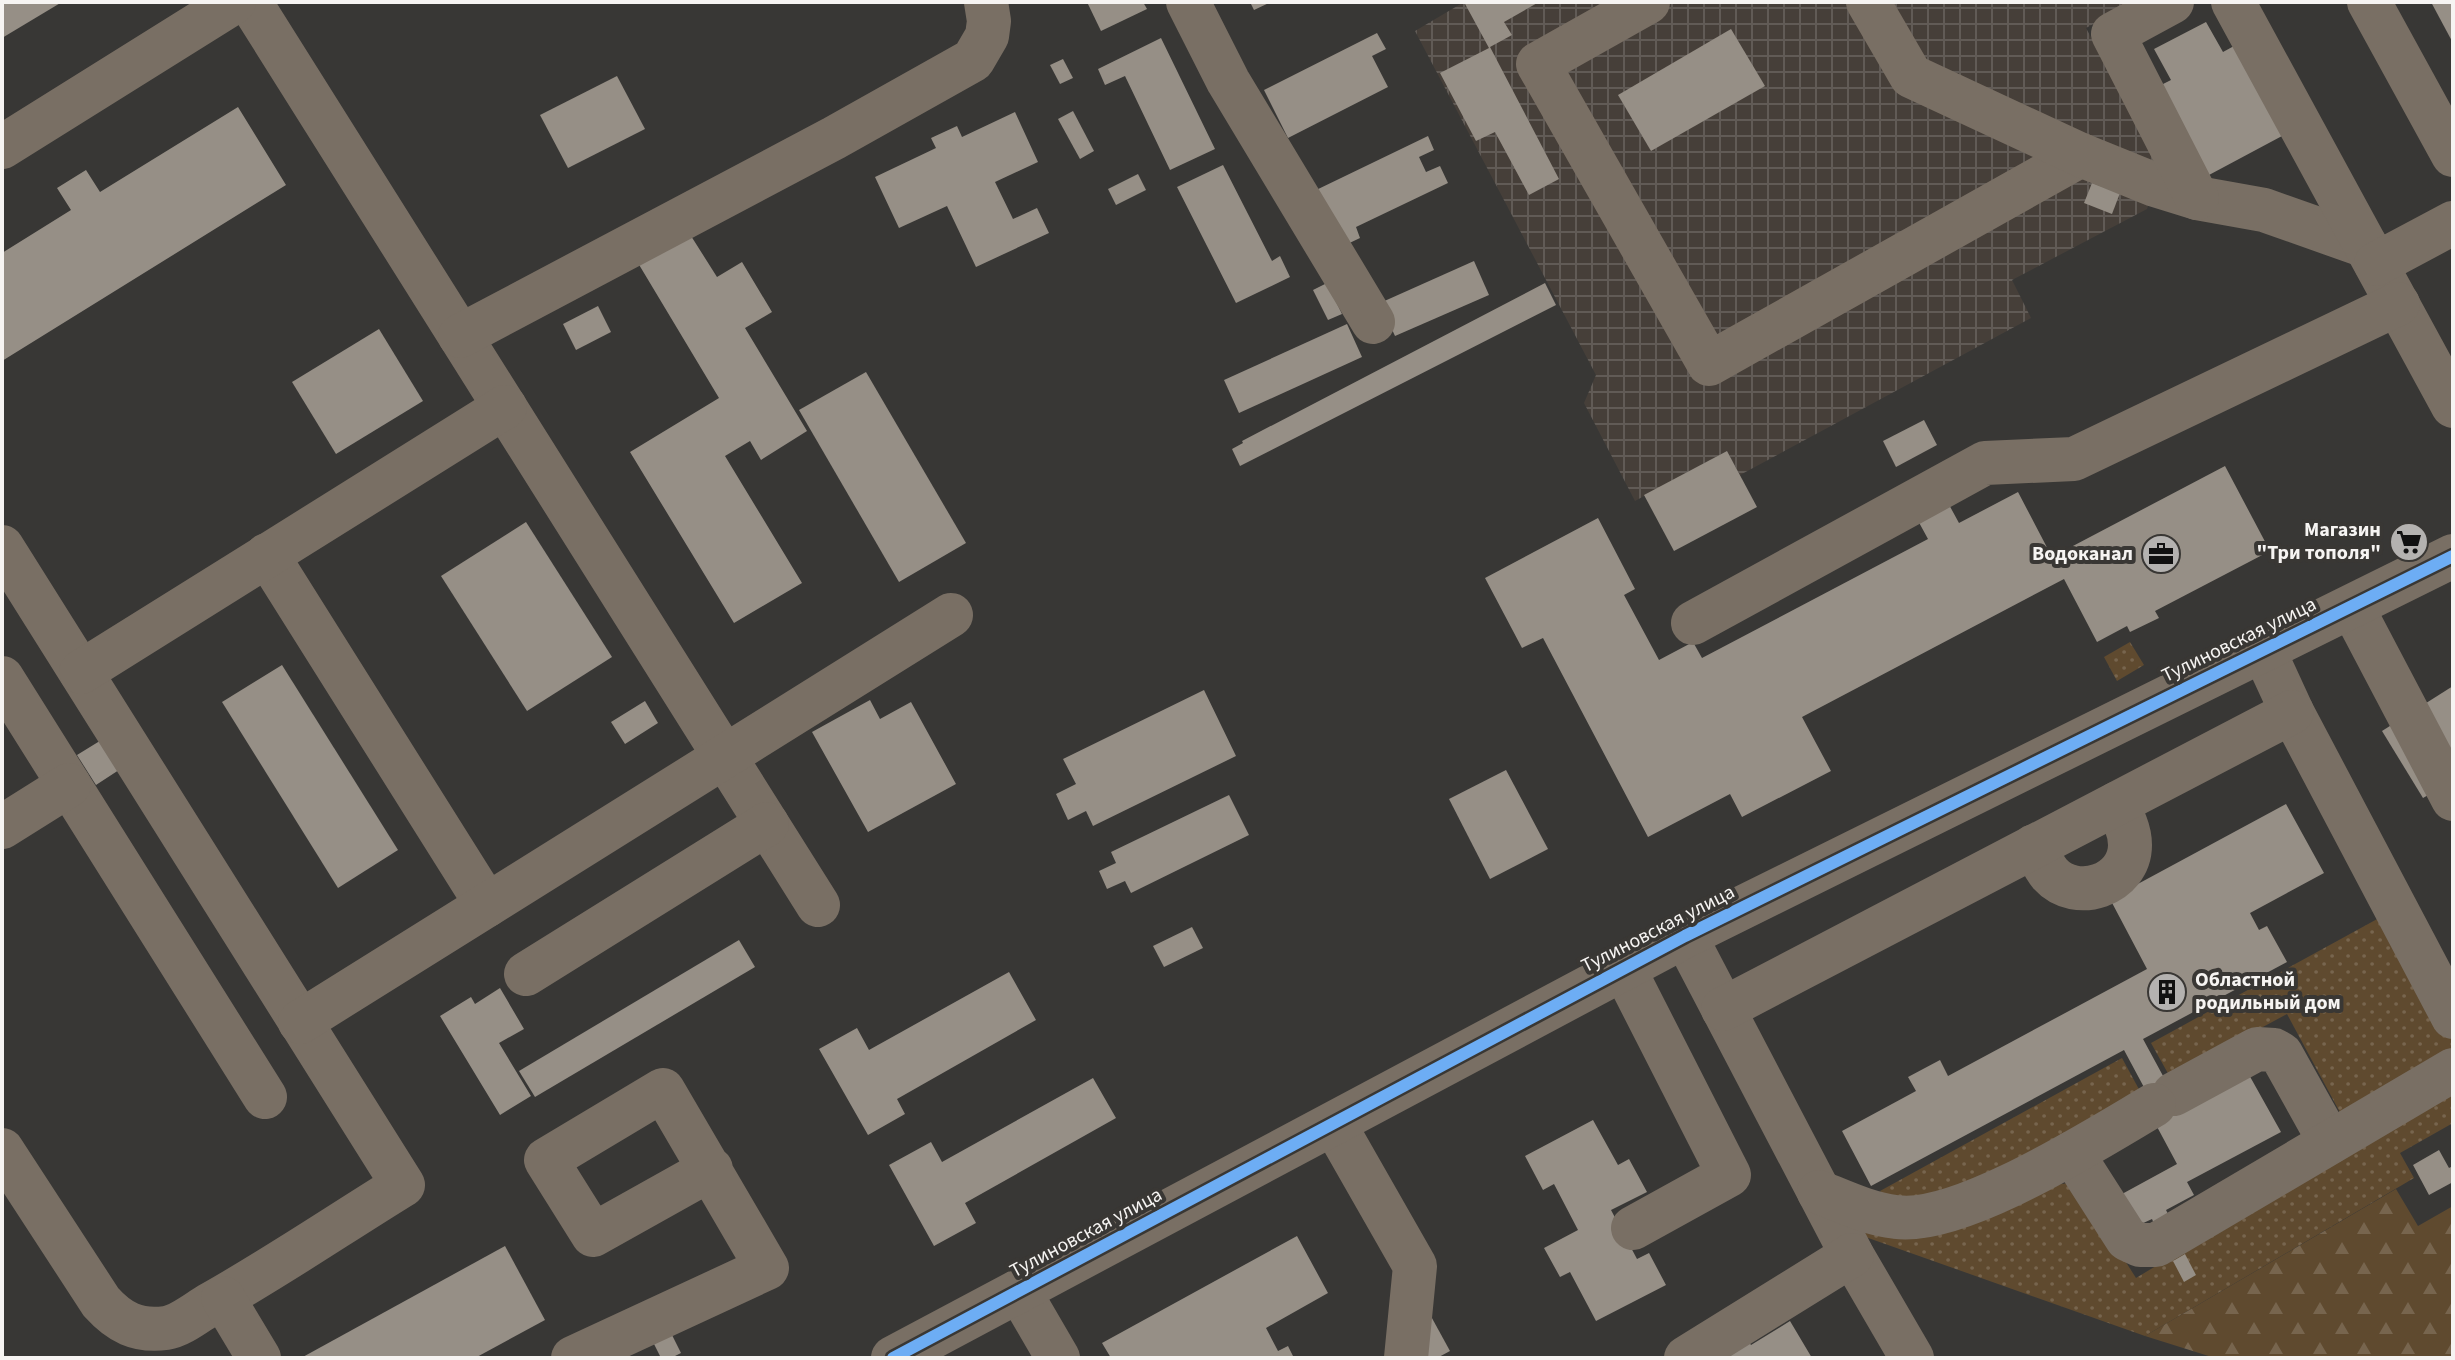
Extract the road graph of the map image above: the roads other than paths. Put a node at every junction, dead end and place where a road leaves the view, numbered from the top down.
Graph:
1 (234, 2) edge
2 (250, 2) edge
3 (986, 2) edge
4 (1188, 2) edge
5 (1648, 2) edge
6 (2172, 2) edge
7 (2233, 2) edge
8 (2369, 2) edge
9 (1879, 6) edge
10 (2, 147) edge
11 (2081, 155) junction
12 (2453, 155) edge
13 (2197, 198) junction
14 (2453, 223) edge
15 (2371, 255) junction
16 (2398, 304) junction
17 (1373, 322) dead end
18 (460, 336) junction
19 (2453, 406) edge
20 (505, 407) junction
21 (2, 547) edge
22 (267, 555) junction
23 (2453, 556) edge
24 (2352, 607) junction
25 (951, 615) dead end
26 (1693, 623) dead end
27 (2263, 649) junction
28 (81, 672) junction
29 (2, 678) edge
30 (2292, 712) junction
31 (725, 757) junction
32 (69, 785) junction
33 (2453, 799) edge
34 (2116, 804) junction
35 (767, 824) junction
36 (2, 827) edge
37 (2034, 846) junction
38 (487, 905) junction
39 (818, 905) dead end
40 (1685, 936) junction
41 (1624, 969) junction
42 (526, 974) dead end
43 (1723, 1009) junction
44 (2453, 1017) edge
45 (300, 1022) junction
46 (2453, 1070) edge
47 (265, 1097) dead end
48 (1334, 1124) junction
49 (2330, 1142) junction
50 (2, 1150) edge
51 (2072, 1153) junction
52 (711, 1169) dead end
53 (1819, 1192) junction
54 (1633, 1228) dead end
55 (1852, 1255) junction
56 (1019, 1291) junction
57 (223, 1298) junction
58 (145, 1344) edge
59 (259, 1358) edge
60 (573, 1358) edge
61 (893, 1358) edge
62 (1058, 1358) edge
63 (1406, 1358) edge
64 (1686, 1358) edge
65 (1912, 1358) edge

1 - 10 street
2 - 18 street
3 - 18 street
4 - 17 street
5 - 11 street
6 - 13 street
7 - 15 street
8 - 12 street
9 - 11 street
11 - 13 street
13 - 15 street
14 - 15 street
15 - 16 street
16 - 19 street
16 - 26 street
18 - 20 street
20 - 22 street
20 - 31 street
21 - 28 street
22 - 28 street
22 - 38 street
23 - 24 street, Тулиновская улица
24 - 27 street, Тулиновская улица
24 - 33 street
25 - 31 street
27 - 30 street
27 - 40 street, Тулиновская улица
28 - 45 street
29 - 32 street
30 - 34 street
30 - 44 street
31 - 35 street
31 - 38 street
32 - 36 street
32 - 47 street
34 - 37 street
34 - 37 street
35 - 39 street
35 - 42 street
37 - 43 street
38 - 45 street
40 - 41 street, Тулиновская улица
40 - 43 street
41 - 48 street, Тулиновская улица
41 - 54 street
43 - 53 street
45 - 57 street
46 - 49 street
48 - 56 street, Тулиновская улица
48 - 63 street
49 - 51 street
49 - 51 street
50 - 58 street
51 - 53 street
52 - 60 street
53 - 55 street
55 - 64 street
55 - 65 street
56 - 61 street, Тулиновская улица
56 - 62 street
57 - 58 street
57 - 59 street

